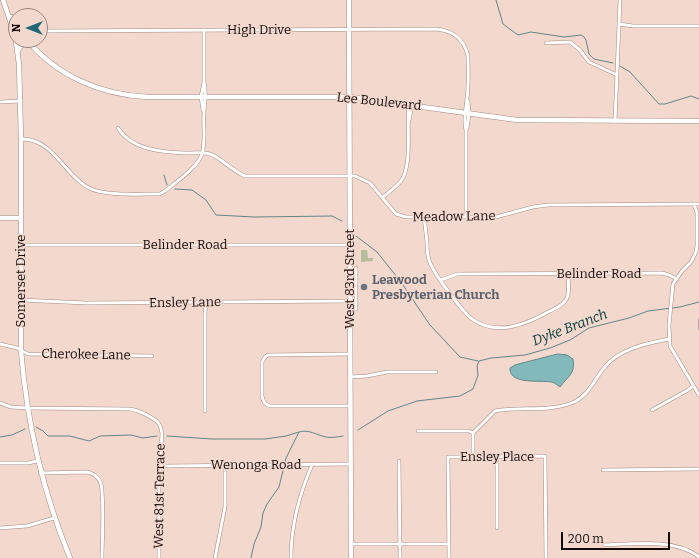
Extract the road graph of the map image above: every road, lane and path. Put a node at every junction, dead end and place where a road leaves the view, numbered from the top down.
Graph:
1 (3, 0) edge
2 (349, 0) edge
3 (620, 0) edge
4 (8, 14) edge
5 (619, 24) junction
6 (699, 26) edge
7 (204, 30) junction
8 (349, 30) junction
9 (48, 31) edge
10 (546, 43) dead end
11 (17, 48) edge
12 (19, 48) edge
13 (36, 48) edge
14 (18, 51) junction
15 (617, 75) junction
16 (203, 97) junction
17 (350, 97) junction
18 (20, 101) junction
19 (0, 102) edge
20 (410, 105) junction
21 (467, 113) junction
22 (615, 121) junction
23 (699, 121) edge
24 (118, 128) dead end
25 (21, 139) junction
26 (202, 154) junction
27 (350, 176) junction
28 (383, 197) junction
29 (694, 204) junction
30 (699, 204) edge
31 (424, 217) junction
32 (466, 217) junction
33 (0, 218) edge
34 (21, 218) junction
35 (21, 245) junction
36 (350, 245) junction
37 (356, 268) dead end
38 (568, 274) junction
39 (677, 279) junction
40 (441, 280) junction
41 (21, 300) junction
42 (350, 301) junction
43 (206, 302) junction
44 (356, 309) dead end
45 (669, 339) junction
46 (0, 344) edge
47 (21, 351) junction
48 (350, 354) junction
49 (152, 356) dead end
50 (436, 372) dead end
51 (350, 377) junction
52 (693, 386) junction
53 (699, 395) edge
54 (0, 403) edge
55 (350, 406) junction
56 (27, 408) junction
57 (652, 410) dead end
58 (205, 411) dead end
59 (418, 431) dead end
60 (473, 433) junction
61 (473, 457) junction
62 (497, 457) junction
63 (37, 461) junction
64 (399, 461) dead end
65 (0, 463) edge
66 (351, 464) junction
67 (160, 465) junction
68 (312, 465) junction
69 (225, 466) junction
70 (699, 469) edge
71 (603, 470) dead end
72 (40, 473) junction
73 (54, 518) junction
74 (0, 528) edge
75 (497, 528) dead end
76 (351, 544) junction
77 (400, 544) junction
78 (448, 544) junction
79 (604, 545) dead end
80 (699, 557) edge
81 (70, 558) edge
82 (102, 558) edge
83 (159, 558) edge
84 (215, 558) edge
85 (291, 558) edge
86 (351, 558) edge
87 (400, 558) edge
88 (448, 558) edge
89 (546, 558) edge

1 - 4 street, Somerset Drive
2 - 8 street, West 83rd Street
3 - 5 street
5 - 6 street
5 - 15 street
7 - 8 street, High Drive
7 - 9 street, High Drive
7 - 16 street
8 - 17 street, West 83rd Street
8 - 21 street, High Drive
10 - 15 street
11 - 14 street, Somerset Drive
12 - 14 street
13 - 16 street, Lee Boulevard
14 - 18 street, Somerset Drive
15 - 22 street
16 - 17 street, Lee Boulevard
16 - 26 street
17 - 20 street, Lee Boulevard
17 - 27 street, West 83rd Street
18 - 19 street
18 - 25 street, Somerset Drive
20 - 21 street, Lee Boulevard
20 - 28 street
21 - 22 street, Lee Boulevard
21 - 32 street
22 - 23 street, Lee Boulevard
24 - 26 street, Meadow Lane
25 - 26 street
25 - 34 street, Somerset Drive
26 - 27 street, Meadow Lane
27 - 28 street, Meadow Lane
27 - 36 street, West 83rd Street
28 - 31 street, Meadow Lane
29 - 30 street, Meadow Lane
29 - 32 street, Meadow Lane
29 - 39 street
31 - 32 street, Meadow Lane
31 - 40 street
33 - 34 street
34 - 35 street, Somerset Drive
35 - 36 street, Belinder Road
35 - 41 street, Somerset Drive
36 - 42 street, West 83rd Street
37 - 44 street
38 - 39 street, Belinder Road
38 - 40 street, Belinder Road
38 - 40 street
39 - 45 street
41 - 43 street, Ensley Lane
41 - 47 street, Somerset Drive
42 - 43 street, Ensley Lane
42 - 48 street, West 83rd Street
43 - 58 street
45 - 52 street
45 - 60 street
46 - 47 street, Cherokee Lane
47 - 49 street, Cherokee Lane
47 - 56 street, Somerset Drive
48 - 51 street, West 83rd Street
48 - 55 street
50 - 51 street
51 - 55 street, West 83rd Street
52 - 53 street
52 - 57 street
54 - 56 street
55 - 66 street, West 83rd Street
56 - 63 street, Somerset Drive
56 - 67 street, West 81st Terrace
59 - 60 street
60 - 61 street
61 - 62 street, Ensley Place
61 - 78 street, Ensley Place
62 - 75 street
62 - 89 street, Ensley Place
63 - 65 street
63 - 72 street, Somerset Drive
64 - 77 street
66 - 68 street, Wenonga Road
66 - 76 street, West 83rd Street
67 - 69 street, Wenonga Road
67 - 83 street, West 81st Terrace
68 - 69 street, Wenonga Road
68 - 85 street
69 - 84 street
70 - 71 street
72 - 73 street, Somerset Drive
72 - 82 street
73 - 74 street
73 - 81 street, Somerset Drive
76 - 77 street
76 - 86 street, West 83rd Street
77 - 78 street
77 - 87 street
78 - 88 street
79 - 80 street

